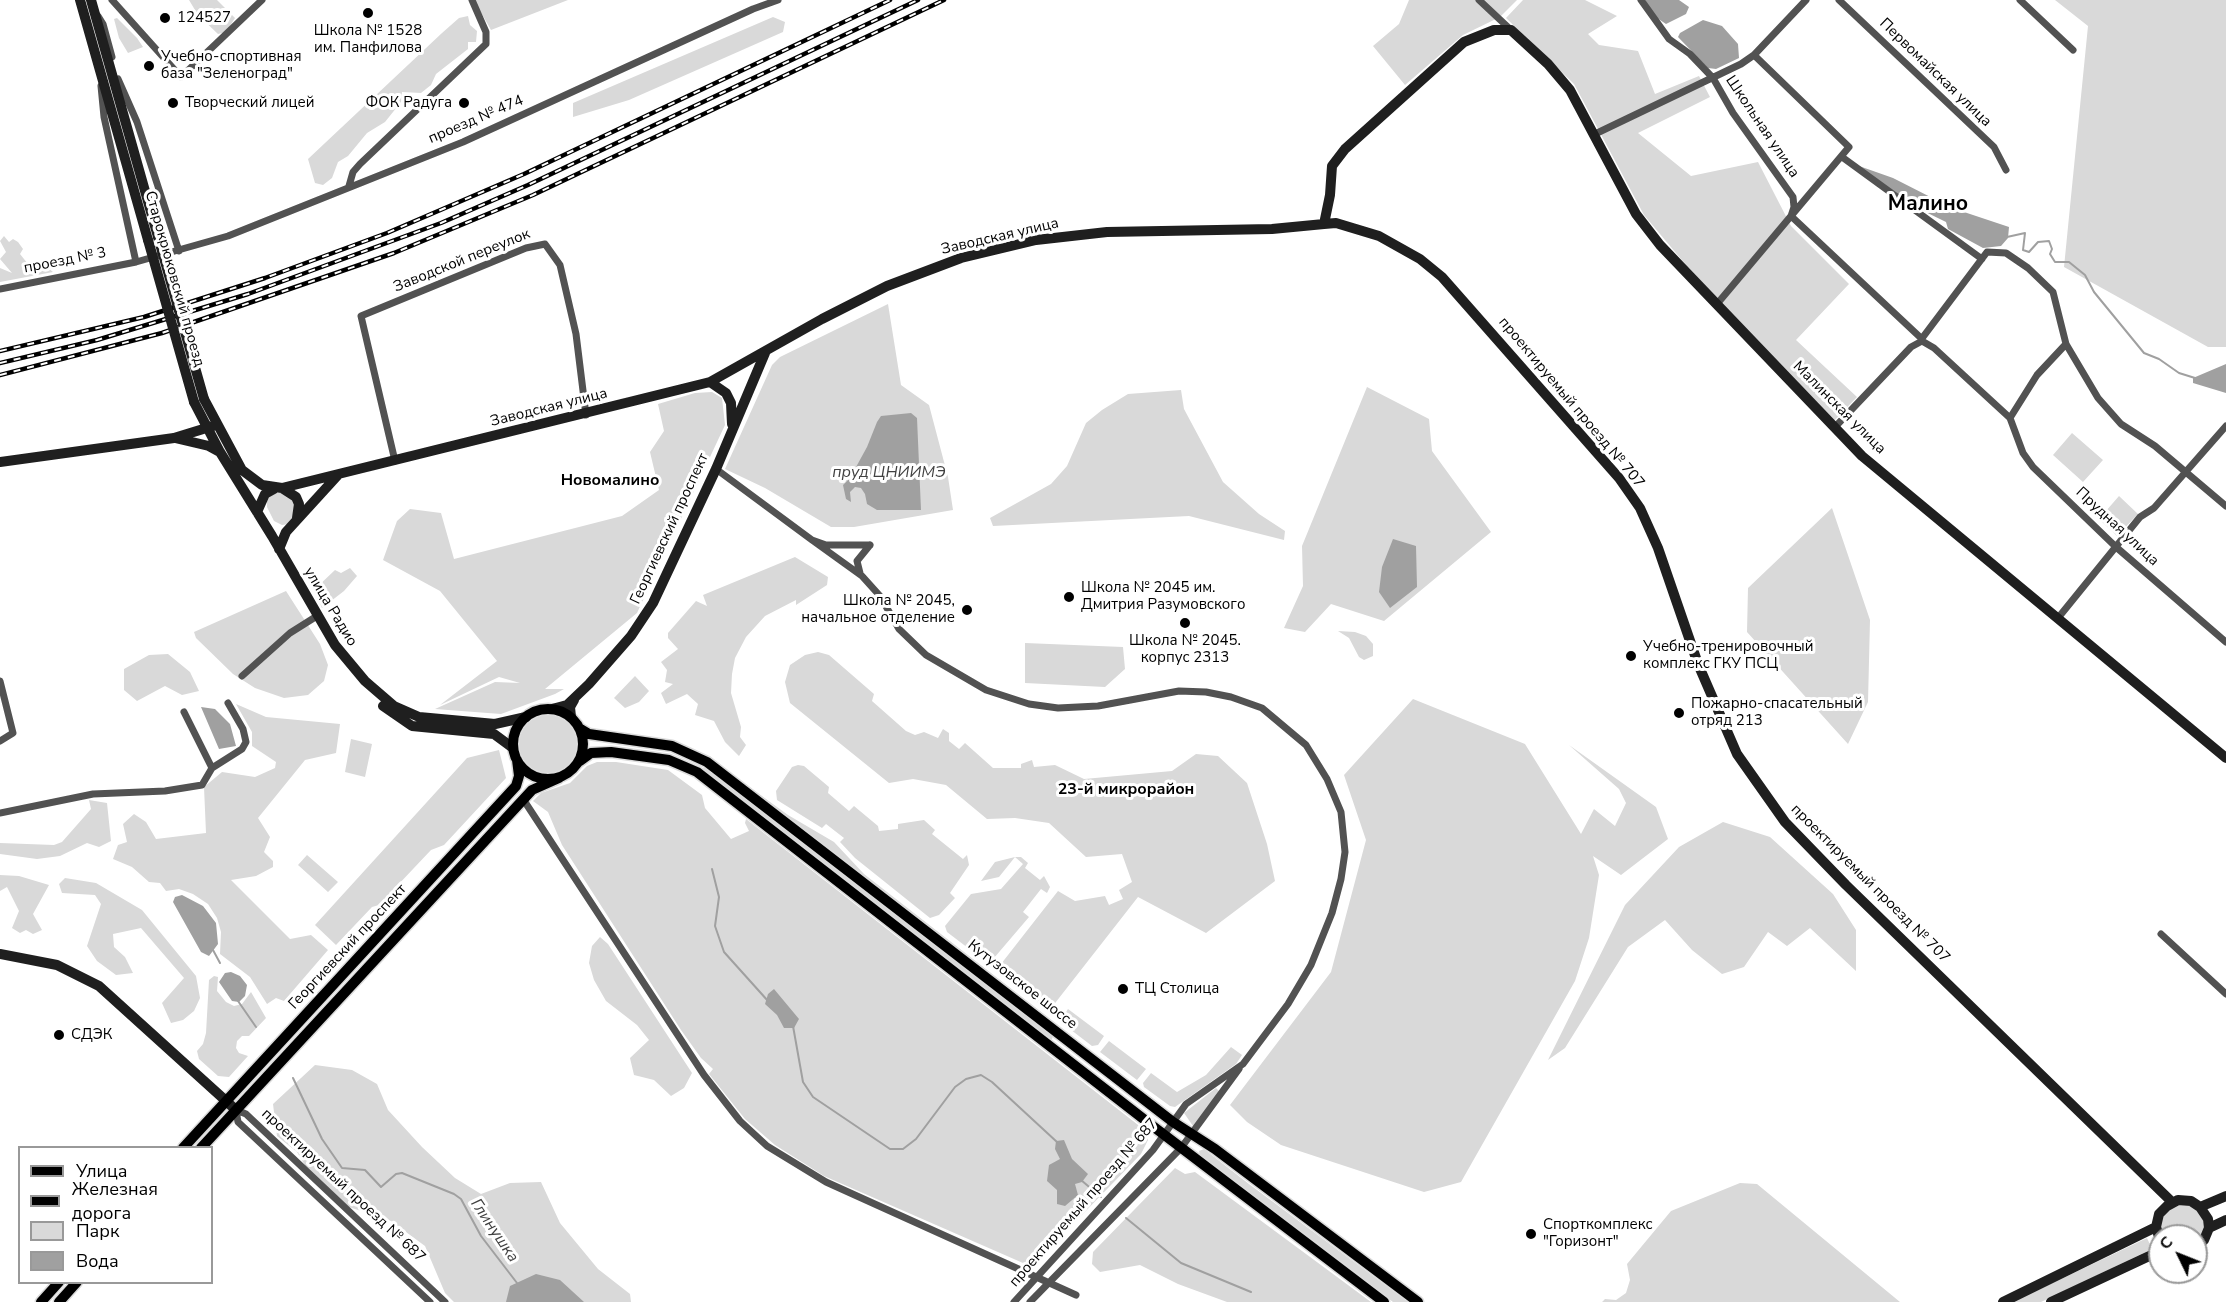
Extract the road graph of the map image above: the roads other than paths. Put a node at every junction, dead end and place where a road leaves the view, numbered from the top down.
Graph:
1 (81, 0) edge
2 (112, 0) edge
3 (262, 0) edge
4 (471, 0) edge
5 (778, 0) edge
6 (1479, 0) edge
7 (1641, 0) edge
8 (1806, 0) edge
9 (1839, 0) edge
10 (2020, 0) edge
11 (93, 4) edge
12 (1511, 30) junction
13 (2073, 50) dead end
14 (1754, 55) junction
15 (102, 75) junction
16 (1713, 78) junction
17 (1595, 134) junction
18 (1842, 157) junction
19 (2006, 170) dead end
20 (349, 186) junction
21 (1791, 216) junction
22 (1324, 224) junction
23 (153, 239) junction
24 (179, 251) junction
25 (1982, 259) junction
26 (136, 262) junction
27 (0, 289) edge
28 (1717, 304) junction
29 (1922, 339) junction
30 (2066, 344) junction
31 (765, 353) junction
32 (710, 382) junction
33 (198, 403) junction
34 (586, 415) junction
35 (2010, 418) junction
36 (213, 426) junction
37 (2226, 426) edge
38 (1834, 427) junction
39 (732, 428) junction
40 (174, 438) junction
41 (220, 452) junction
42 (395, 461) junction
43 (0, 462) edge
44 (716, 469) junction
45 (2186, 471) junction
46 (340, 473) junction
47 (278, 489) junction
48 (2226, 506) edge
49 (258, 512) junction
50 (295, 522) junction
51 (265, 524) junction
52 (812, 540) junction
53 (2116, 547) junction
54 (279, 549) junction
55 (862, 576) junction
56 (317, 616) junction
57 (2058, 618) junction
58 (2226, 642) edge
59 (343, 657) junction
60 (242, 676) dead end
61 (0, 681) edge
62 (574, 699) junction
63 (228, 703) dead end
64 (552, 709) junction
65 (184, 712) dead end
66 (526, 717) junction
67 (571, 717) junction
68 (584, 731) junction
69 (0, 741) edge
70 (513, 748) junction
71 (2225, 756) edge
72 (517, 760) junction
73 (580, 761) junction
74 (212, 768) junction
75 (558, 778) junction
76 (523, 800) junction
77 (0, 813) edge
78 (2161, 934) dead end
79 (0, 954) edge
80 (2226, 994) edge
81 (1243, 1064) junction
82 (226, 1101) junction
83 (236, 1110) junction
84 (1173, 1122) junction
85 (1192, 1134) junction
86 (1164, 1135) junction
87 (185, 1146) edge
88 (203, 1146) edge
89 (1181, 1148) junction
90 (2226, 1196) edge
91 (2172, 1202) junction
92 (2200, 1207) junction
93 (2226, 1220) edge
94 (2157, 1224) edge
95 (2209, 1228) joint
96 (2148, 1231) edge
97 (2148, 1257) edge
98 (1036, 1278) junction
99 (1050, 1283) junction
100 (57, 1284) edge
101 (75, 1284) edge
102 (1076, 1295) dead end
103 (41, 1302) edge
104 (59, 1302) edge
105 (430, 1302) edge
106 (444, 1302) edge
107 (1014, 1302) edge
108 (1030, 1302) edge
109 (1384, 1302) edge
110 (1418, 1302) edge
111 (2003, 1302) edge
112 (2051, 1302) edge

1 - 15 street, Старокрюковский проезд
2 - 3 street
4 - 20 street
5 - 20 street, проезд № 474
6 - 12 street
7 - 16 street, Школьная улица
8 - 14 street
9 - 19 street, Первомайская улица
10 - 13 street
11 - 23 street, Старокрюковский проезд
11 - 24 street
12 - 17 street, Малинская улица
12 - 22 street
14 - 16 street
14 - 18 street
15 - 23 street, Старокрюковский проезд
15 - 26 street
16 - 17 street
16 - 21 street, Школьная улица
17 - 28 street, Малинская улица
18 - 21 street
18 - 25 street
20 - 24 street, проезд № 474
21 - 28 street
21 - 29 street
22 - 31 street, Заводская улица
22 - 91 street, проектируемый проезд № 707
23 - 33 street, Старокрюковский проезд, bridge
24 - 26 street, проезд № 3
25 - 29 street
25 - 30 street
26 - 27 street, проезд № 3
28 - 38 street, Малинская улица
29 - 35 street
29 - 38 street
30 - 35 street
30 - 45 street
31 - 32 street, Заводская улица
31 - 39 street, Георгиевский проспект
32 - 34 street, Заводская улица
32 - 39 street
33 - 36 street, Старокрюковский проезд
33 - 40 street
34 - 42 street, Заводская улица
34 - 42 street, Заводской переулок
35 - 53 street, Прудная улица
36 - 40 street
36 - 41 street, Старокрюковский проезд
36 - 47 street
37 - 45 street
38 - 57 street, Малинская улица
39 - 44 street, Георгиевский проспект
40 - 41 street
40 - 43 street
41 - 49 street, Старокрюковский проезд
42 - 46 street, Заводская улица
44 - 52 street, проектируемый проезд № 687
44 - 62 street, Георгиевский проспект
45 - 48 street
45 - 53 street
46 - 47 street, Заводская улица
46 - 50 street
47 - 49 street
47 - 50 street
49 - 51 street, Старокрюковский проезд
50 - 51 street
50 - 54 street
51 - 54 street, Старокрюковский проезд
52 - 55 street, проектируемый проезд № 687
52 - 55 street
53 - 57 street
53 - 58 street, Прудная улица
54 - 56 street, улица Радио
55 - 81 street, проектируемый проезд № 687
56 - 59 street, улица Радио
56 - 60 street
57 - 71 street, Малинская улица
59 - 66 street, улица Радио
59 - 70 street
61 - 69 street
62 - 64 street
62 - 67 street
63 - 74 street
64 - 66 main road
64 - 67 main road
65 - 74 street
66 - 70 main road
67 - 68 main road
68 - 73 main road
68 - 84 main road, Кутузовское шоссе
70 - 72 main road
72 - 75 main road
72 - 82 main road, Георгиевский проспект
73 - 75 main road
73 - 86 main road, Кутузовское шоссе
74 - 77 street
75 - 76 main road, Георгиевский проспект
76 - 83 main road, Георгиевский проспект
76 - 98 street
78 - 80 street
79 - 82 street
81 - 84 street, проектируемый проезд № 687
81 - 85 street, проектируемый проезд № 687
82 - 83 street
82 - 87 main road, Георгиевский проспект
83 - 88 main road, Георгиевский проспект
83 - 105 street, проектируемый проезд № 687
83 - 106 street, проектируемый проезд № 687
84 - 85 main road, Кутузовское шоссе
84 - 86 street, проектируемый проезд № 687
85 - 89 street, проектируемый проезд № 687
85 - 110 main road, Кутузовское шоссе
86 - 89 main road, Кутузовское шоссе
86 - 98 street, проектируемый проезд № 687
89 - 99 street, проектируемый проезд № 687
89 - 109 main road, Кутузовское шоссе
90 - 92 street
91 - 92 street
91 - 94 street
92 - 95 street
93 - 95 street
96 - 111 street
97 - 112 street
98 - 99 street
98 - 107 street, проектируемый проезд № 687
99 - 102 street
99 - 108 street, проектируемый проезд № 687
100 - 103 main road
101 - 104 main road

